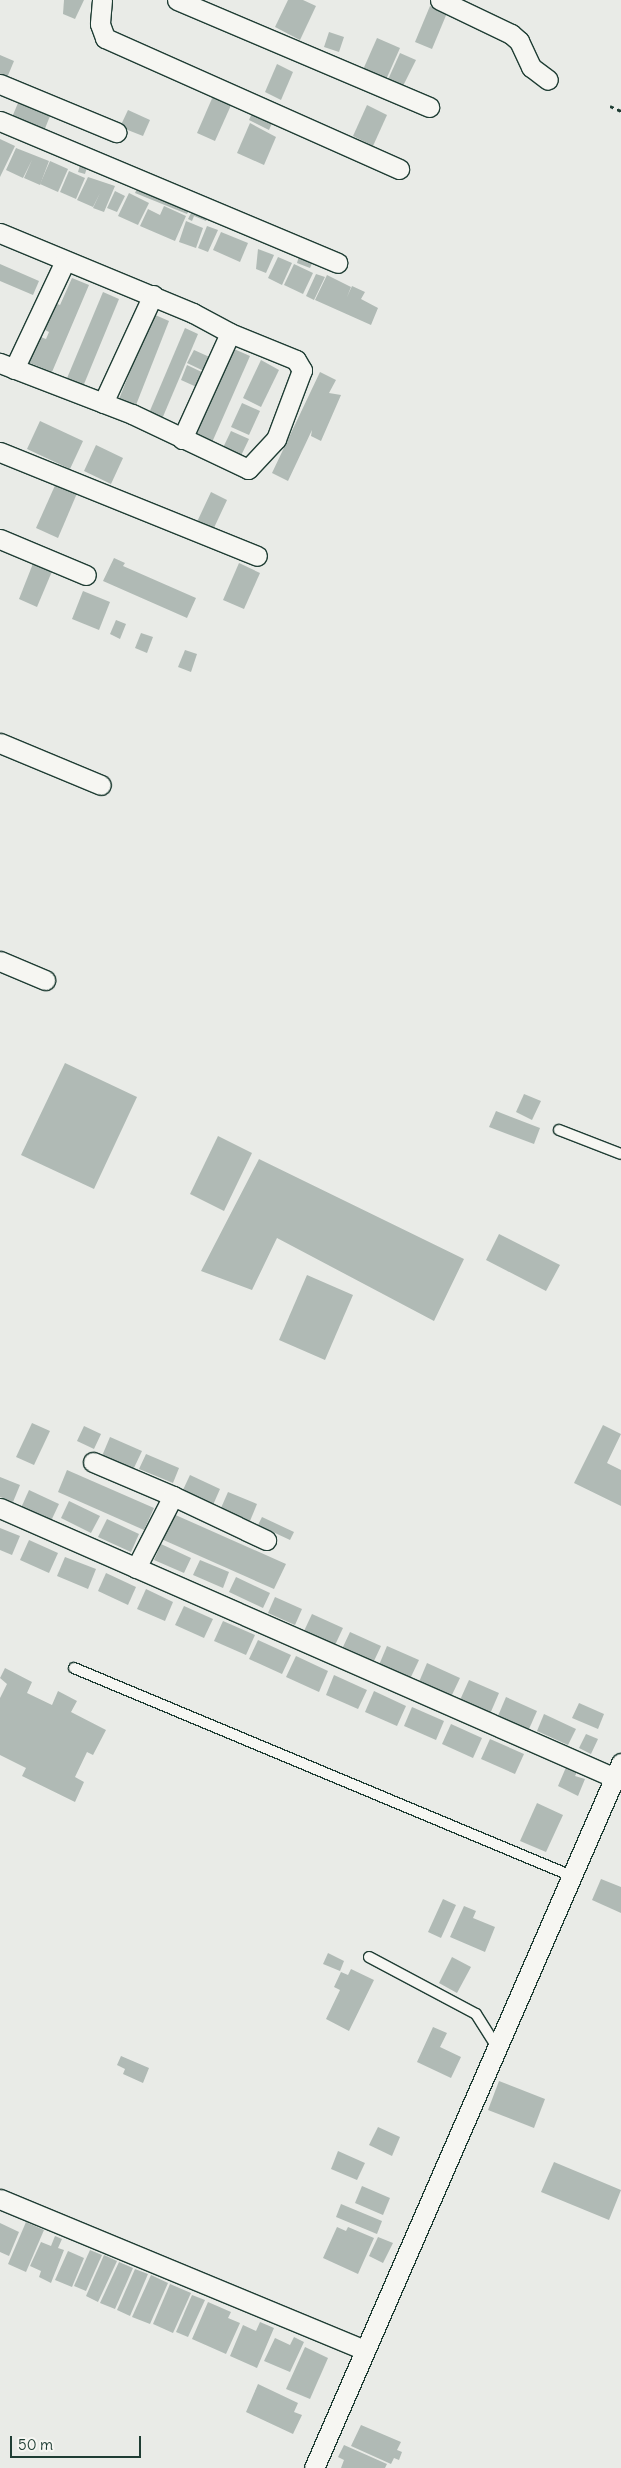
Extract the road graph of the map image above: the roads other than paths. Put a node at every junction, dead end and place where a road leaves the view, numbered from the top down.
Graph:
1 (102, 0) edge
2 (177, 0) edge
3 (440, 0) edge
4 (548, 80) dead end
5 (0, 84) edge
6 (429, 107) dead end
7 (0, 121) edge
8 (116, 132) dead end
9 (399, 169) dead end
10 (0, 233) edge
11 (65, 260) junction
12 (337, 263) dead end
13 (153, 295) junction
14 (230, 333) junction
15 (7, 366) edge
16 (103, 403) junction
17 (182, 439) junction
18 (0, 452) edge
19 (0, 539) edge
20 (257, 556) dead end
21 (86, 575) dead end
22 (0, 743) edge
23 (100, 785) dead end
24 (0, 961) edge
25 (45, 980) dead end
26 (559, 1130) dead end
27 (621, 1154) edge
28 (93, 1462) dead end
29 (173, 1496) junction
30 (0, 1508) edge
31 (266, 1540) dead end
32 (136, 1568) junction
33 (74, 1668) dead end
34 (618, 1771) edge
35 (574, 1877) junction
36 (369, 1957) dead end
37 (498, 2050) junction
38 (0, 2199) edge
39 (366, 2350) junction
40 (314, 2468) edge

1 - 9 street
2 - 6 street
3 - 4 street
5 - 8 street
7 - 12 street
10 - 11 street
11 - 13 street
11 - 15 street
13 - 14 street
13 - 16 street
14 - 17 street
14 - 17 street
15 - 16 street
16 - 17 street
18 - 20 street
19 - 21 street
22 - 23 street
24 - 25 street
26 - 27 lane
28 - 29 street
29 - 31 street
29 - 32 street
30 - 32 street
32 - 34 street
33 - 35 lane
34 - 35 street
35 - 37 street
36 - 37 lane
37 - 39 street
38 - 39 street
39 - 40 street

